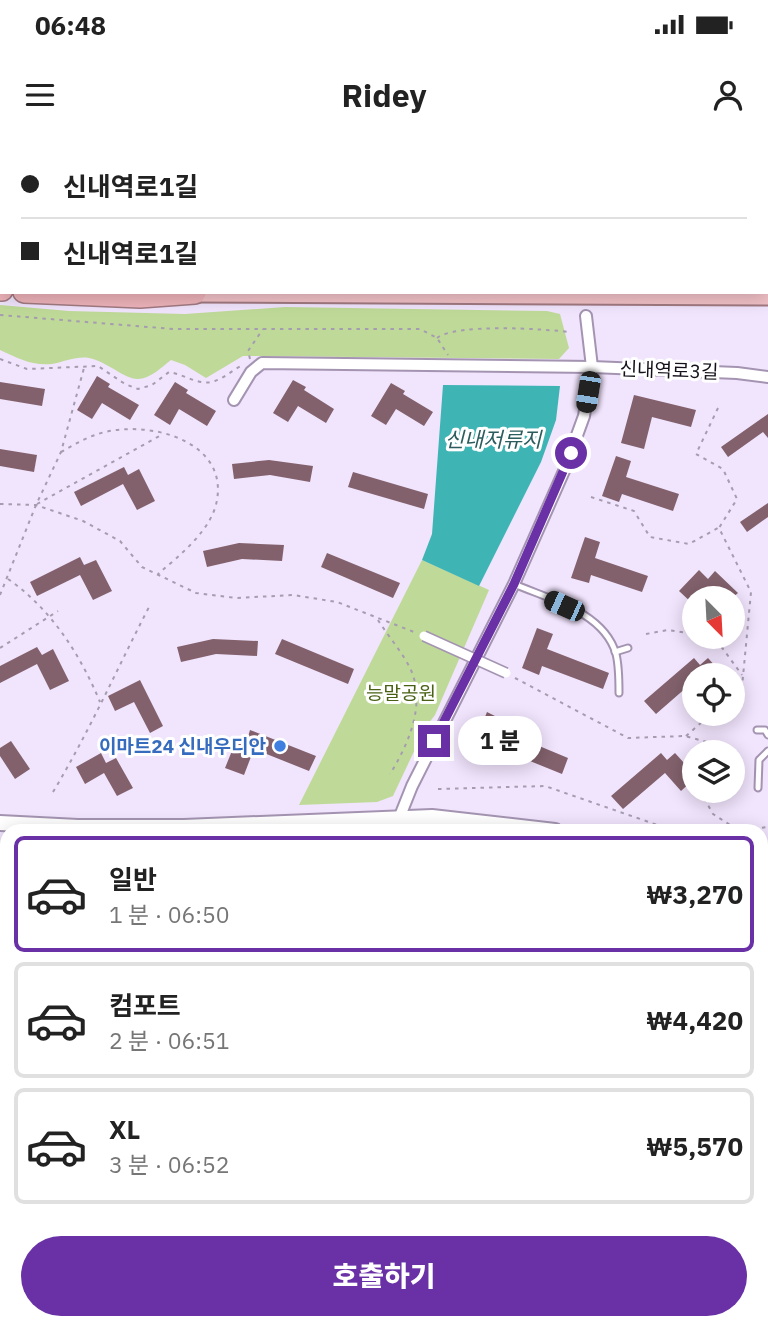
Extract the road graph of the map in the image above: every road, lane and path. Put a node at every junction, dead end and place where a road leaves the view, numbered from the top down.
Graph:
1 (70, 294) edge
2 (181, 294) edge
3 (363, 294) edge
4 (768, 295) edge
5 (699, 296) junction
6 (768, 307) edge
7 (0, 315) edge
8 (586, 316) dead end
9 (263, 329) junction
10 (570, 332) dead end
11 (437, 338) junction
12 (0, 359) edge
13 (251, 360) dead end
14 (448, 363) junction
15 (84, 367) junction
16 (592, 367) junction
17 (251, 372) junction
18 (768, 377) edge
19 (234, 400) dead end
20 (718, 408) dead end
21 (164, 433) junction
22 (61, 452) junction
23 (591, 497) dead end
24 (0, 504) edge
25 (36, 505) junction
26 (719, 528) junction
27 (157, 576) junction
28 (8, 579) junction
29 (514, 584) junction
30 (0, 595) edge
31 (149, 607) dead end
32 (58, 611) dead end
33 (50, 617) junction
34 (376, 617) junction
35 (682, 632) edge
36 (646, 634) dead end
37 (424, 636) joint
38 (0, 648) edge
39 (628, 648) dead end
40 (723, 649) edge
41 (615, 652) junction
42 (734, 663) edge
43 (744, 663) edge
44 (506, 673) joint
45 (619, 692) dead end
46 (100, 702) junction
47 (697, 726) edge
48 (757, 730) dead end
49 (768, 735) edge
50 (685, 736) junction
51 (700, 740) edge
52 (768, 751) edge
53 (390, 774) dead end
54 (758, 788) dead end
55 (438, 789) dead end
56 (53, 792) dead end
57 (706, 803) edge
58 (0, 823) edge
59 (20, 824) edge
60 (396, 824) edge
61 (400, 824) edge
62 (494, 824) edge
63 (655, 824) edge
64 (728, 824) edge

1 - 2 highway
3 - 5 highway
4 - 5 highway
5 - 6 highway
7 - 9 path
8 - 16 street
9 - 11 path
9 - 13 path
10 - 11 path
11 - 14 path
12 - 15 path
14 - 16 street, 신내역로3길
14 - 17 street, 신내역로3길
15 - 17 path
15 - 22 path
16 - 18 street, 신내역로3길
16 - 29 street
17 - 19 street
20 - 26 path
21 - 22 path
21 - 25 path
21 - 27 path
22 - 25 path
23 - 26 path
24 - 25 path
25 - 27 path
25 - 28 path
26 - 43 path
27 - 34 path
28 - 30 path
28 - 33 path
29 - 41 lane
29 - 60 street
31 - 46 path
32 - 33 path
33 - 38 path
33 - 46 path
34 - 37 path
34 - 53 path
35 - 36 path
37 - 44 street, bridge
39 - 41 lane
40 - 42 path
41 - 45 lane
44 - 50 path
46 - 56 path
47 - 50 path
48 - 49 lane
50 - 51 path
52 - 54 lane
55 - 63 path
57 - 64 path
58 - 59 street
61 - 62 street

